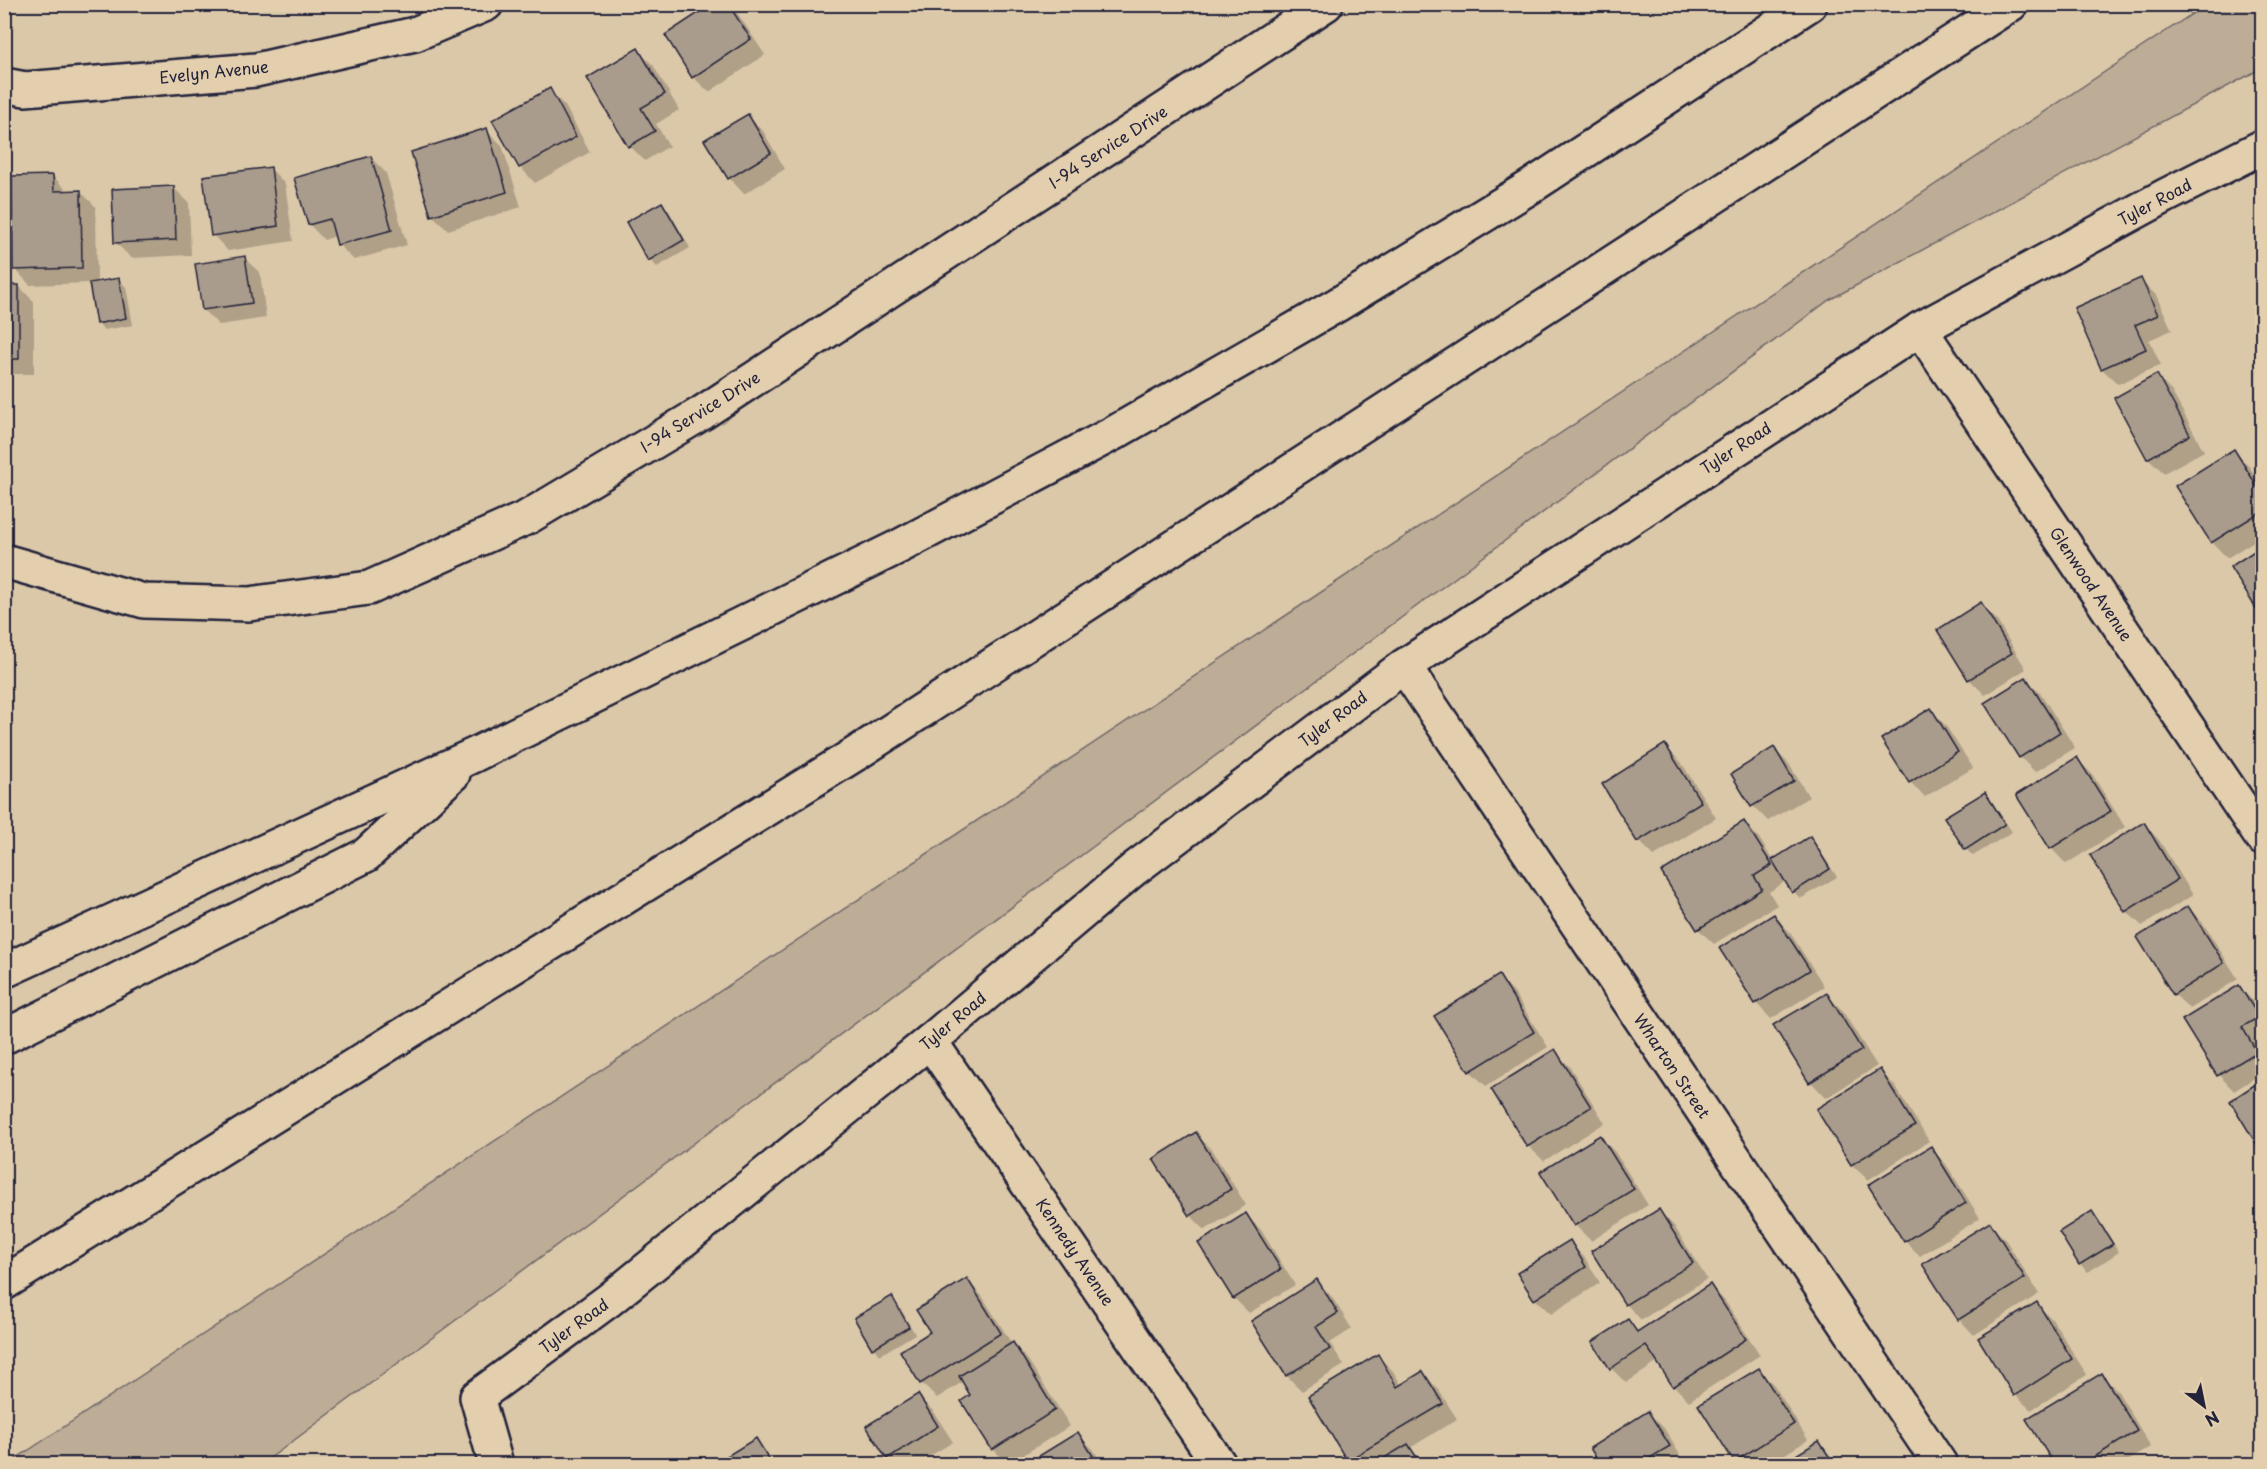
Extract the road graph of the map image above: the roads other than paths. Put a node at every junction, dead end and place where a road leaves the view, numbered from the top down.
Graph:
1 (486, 4) edge
2 (1326, 4) edge
3 (1810, 4) edge
4 (2011, 4) edge
5 (4, 85) edge
6 (2262, 147) edge
7 (1920, 329) junction
8 (4, 561) edge
9 (1404, 666) junction
10 (474, 755) junction
11 (2262, 838) edge
12 (4, 971) edge
13 (4, 1037) edge
14 (930, 1041) junction
15 (4, 1283) edge
16 (496, 1464) edge
17 (1219, 1464) edge
18 (1940, 1464) edge

1 - 5 main road, Evelyn Avenue
2 - 8 main road, I-94 Service Drive
3 - 10 main road
4 - 15 main road
6 - 7 main road, Tyler Road
7 - 9 main road, Tyler Road
7 - 11 main road, Glenwood Avenue
9 - 14 main road, Tyler Road
9 - 18 main road, Wharton Street
10 - 12 main road
10 - 13 main road
14 - 16 main road, Tyler Road
14 - 17 main road, Kennedy Avenue

